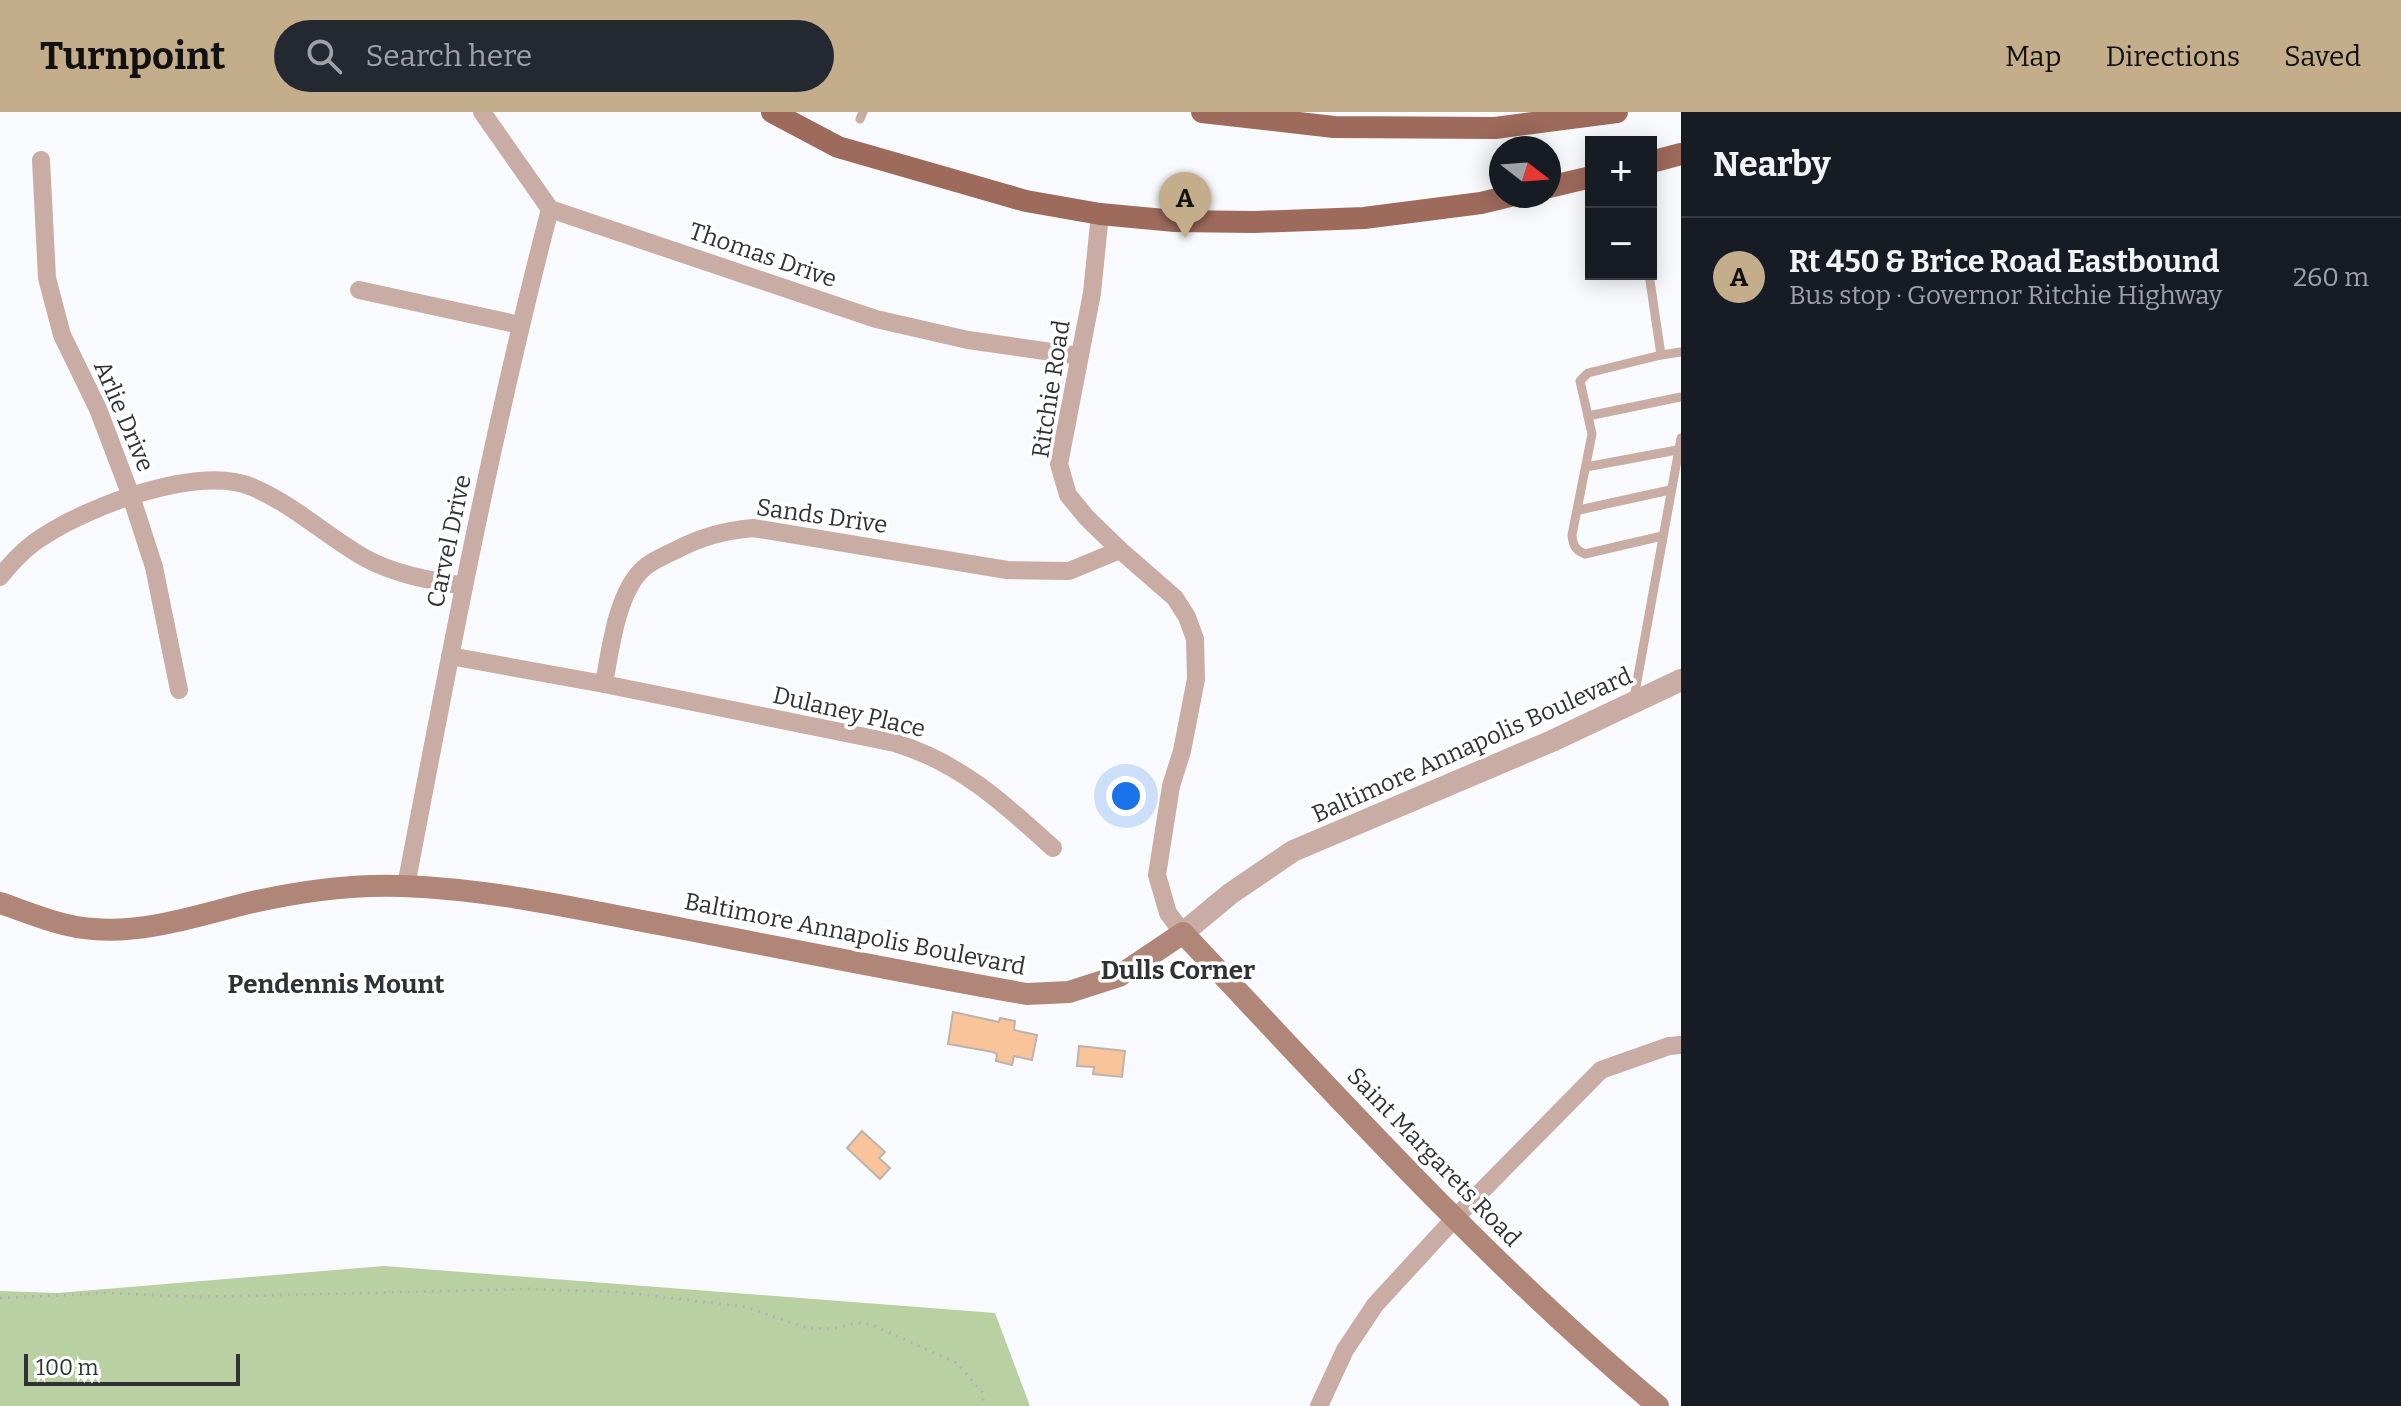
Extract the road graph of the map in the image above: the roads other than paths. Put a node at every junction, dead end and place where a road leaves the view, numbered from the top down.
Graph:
1 (482, 112) edge
2 (1202, 112) edge
3 (1617, 112) edge
4 (774, 113) edge
5 (1274, 116) edge
6 (1681, 154) edge
7 (41, 160) dead end
8 (1657, 160) edge
9 (1585, 178) edge
10 (1561, 184) edge
11 (1489, 201) edge
12 (550, 209) junction
13 (1100, 214) junction
14 (1650, 280) edge
15 (359, 290) dead end
16 (520, 325) junction
17 (1681, 352) edge
18 (1661, 355) junction
19 (1079, 356) junction
20 (1681, 397) edge
21 (1588, 416) junction
22 (1681, 438) edge
23 (1677, 450) junction
24 (1586, 467) junction
25 (1670, 490) junction
26 (131, 496) junction
27 (1579, 510) junction
28 (1662, 536) junction
29 (1120, 550) junction
30 (0, 577) edge
31 (464, 586) junction
32 (450, 656) junction
33 (1681, 680) edge
34 (604, 684) junction
35 (179, 690) dead end
36 (1633, 703) junction
37 (1053, 848) dead end
38 (406, 886) junction
39 (0, 903) edge
40 (1183, 933) junction
41 (1681, 1045) edge
42 (1454, 1219) junction
43 (1319, 1406) edge
44 (1658, 1406) edge

1 - 12 street
2 - 5 main road
3 - 5 main road
4 - 13 main road
6 - 8 main road
7 - 26 street, Arlie Drive
9 - 10 main road
11 - 13 main road
12 - 16 street, Carvel Drive
12 - 19 street, Thomas Drive
13 - 19 street, Ritchie Road
14 - 18 lane
15 - 16 street
16 - 31 street, Carvel Drive
17 - 18 lane
18 - 21 lane
19 - 29 street, Ritchie Road
20 - 21 lane
21 - 24 lane
22 - 23 lane
23 - 24 lane
23 - 25 lane
24 - 27 lane
25 - 27 lane
25 - 28 lane
26 - 30 street
26 - 31 street
26 - 35 street, Arlie Drive
27 - 28 lane
28 - 36 lane
29 - 34 street, Sands Drive
29 - 40 street, Ritchie Road
31 - 32 street, Carvel Drive
32 - 34 street, Dulaney Place
32 - 38 street, Carvel Drive
33 - 36 street, Baltimore Annapolis Boulevard
34 - 37 street, Dulaney Place
36 - 40 street, Baltimore Annapolis Boulevard
38 - 39 main road, Baltimore Annapolis Boulevard
38 - 40 main road, Baltimore Annapolis Boulevard
40 - 42 main road, Saint Margarets Road
41 - 42 street
42 - 43 street
42 - 44 main road, Saint Margarets Road

